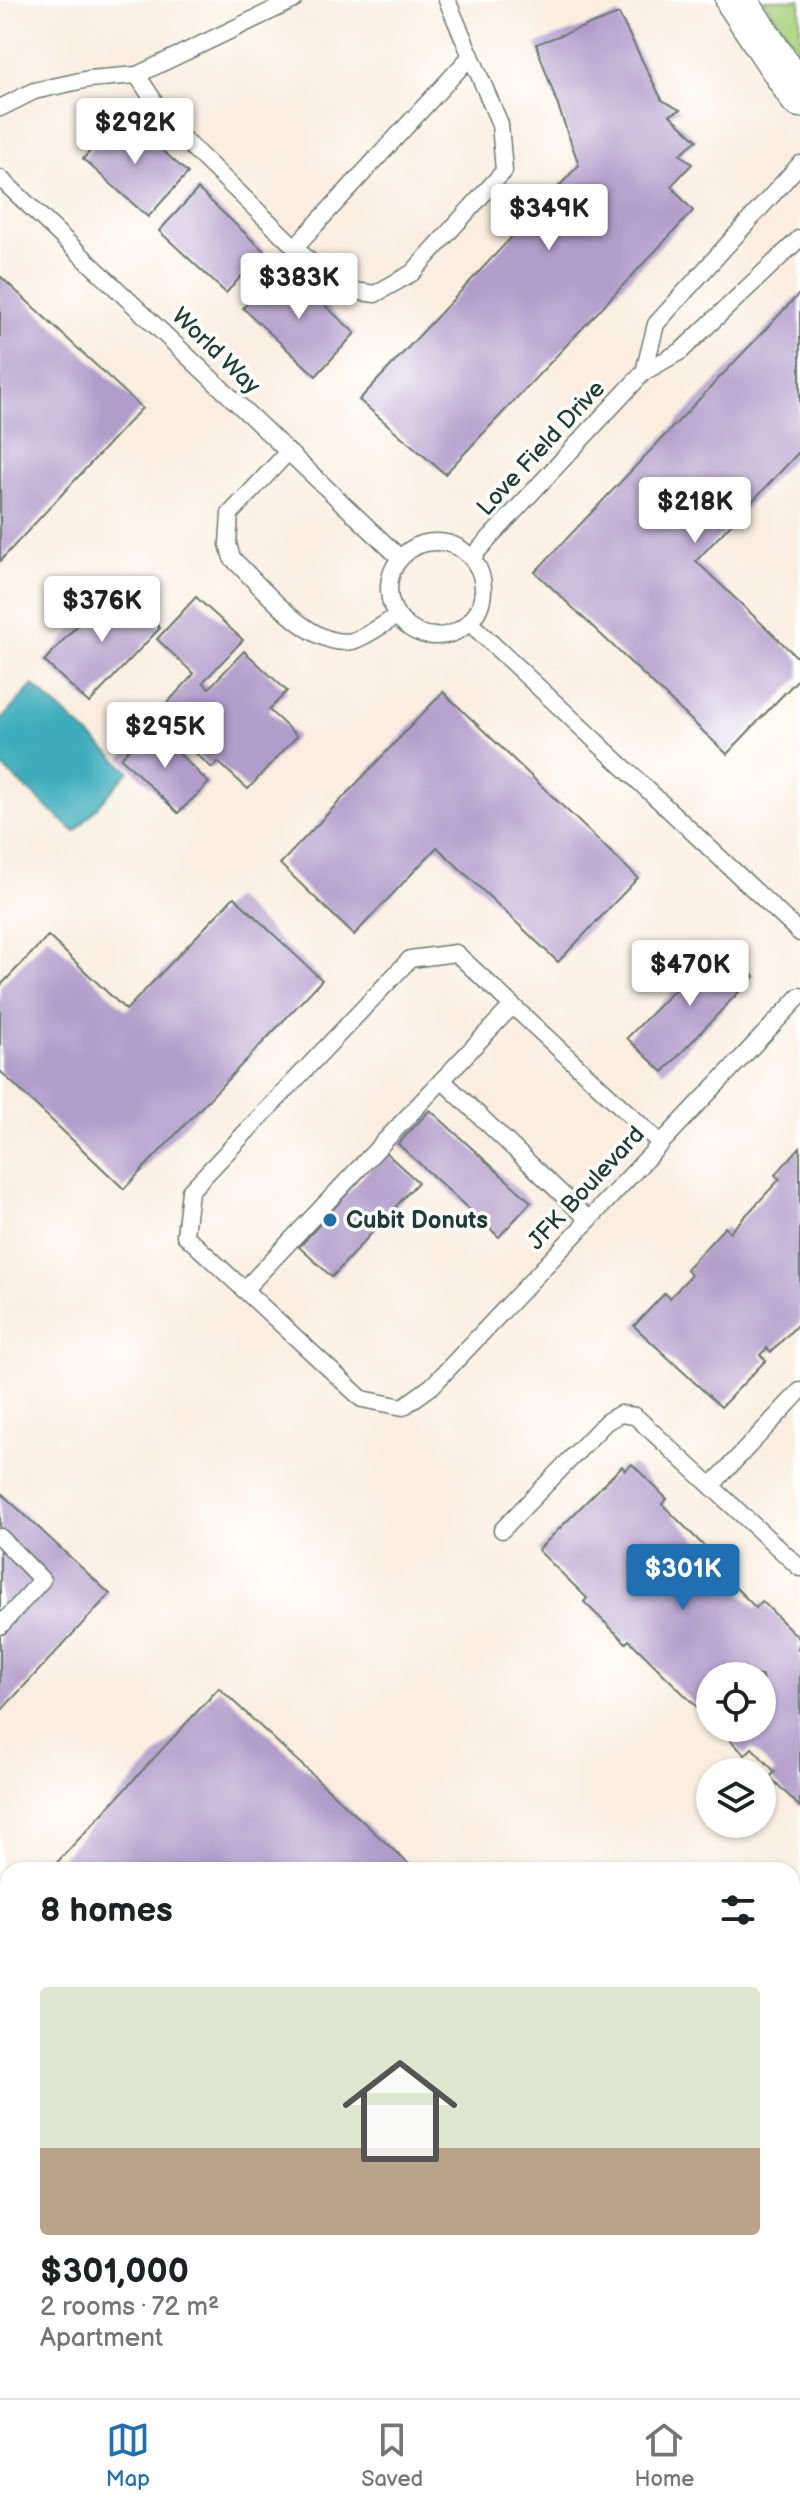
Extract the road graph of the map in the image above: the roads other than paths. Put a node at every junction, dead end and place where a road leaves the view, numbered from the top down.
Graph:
1 (294, 0) edge
2 (447, 0) edge
3 (736, 0) edge
4 (471, 56) junction
5 (137, 75) junction
6 (800, 97) edge
7 (0, 108) edge
8 (800, 164) edge
9 (0, 178) edge
10 (800, 238) edge
11 (295, 247) junction
12 (644, 372) junction
13 (288, 452) junction
14 (472, 557) junction
15 (400, 558) junction
16 (397, 616) junction
17 (470, 623) junction
18 (800, 933) edge
19 (800, 996) edge
20 (512, 1006) junction
21 (442, 1080) junction
22 (661, 1144) junction
23 (589, 1220) junction
24 (244, 1290) junction
25 (800, 1391) edge
26 (712, 1485) junction
27 (502, 1530) dead end
28 (0, 1537) edge
29 (800, 1568) edge
30 (0, 1626) edge

1 - 5 lane
2 - 4 lane
3 - 6 street
4 - 11 lane
4 - 11 lane
5 - 7 lane
5 - 11 lane
8 - 12 lane, Love Field Drive
9 - 13 lane, World Way
10 - 12 lane, Love Field Drive
12 - 14 lane, Love Field Drive
13 - 15 lane, World Way
13 - 16 lane
14 - 15 lane
14 - 17 lane
15 - 16 lane
16 - 17 lane
17 - 18 lane
19 - 22 lane, JFK Boulevard
20 - 21 lane
20 - 22 lane
20 - 24 lane
21 - 23 lane
21 - 24 lane
22 - 23 lane, JFK Boulevard
23 - 24 lane, JFK Boulevard
25 - 26 lane
26 - 27 lane
26 - 29 lane
28 - 30 lane

